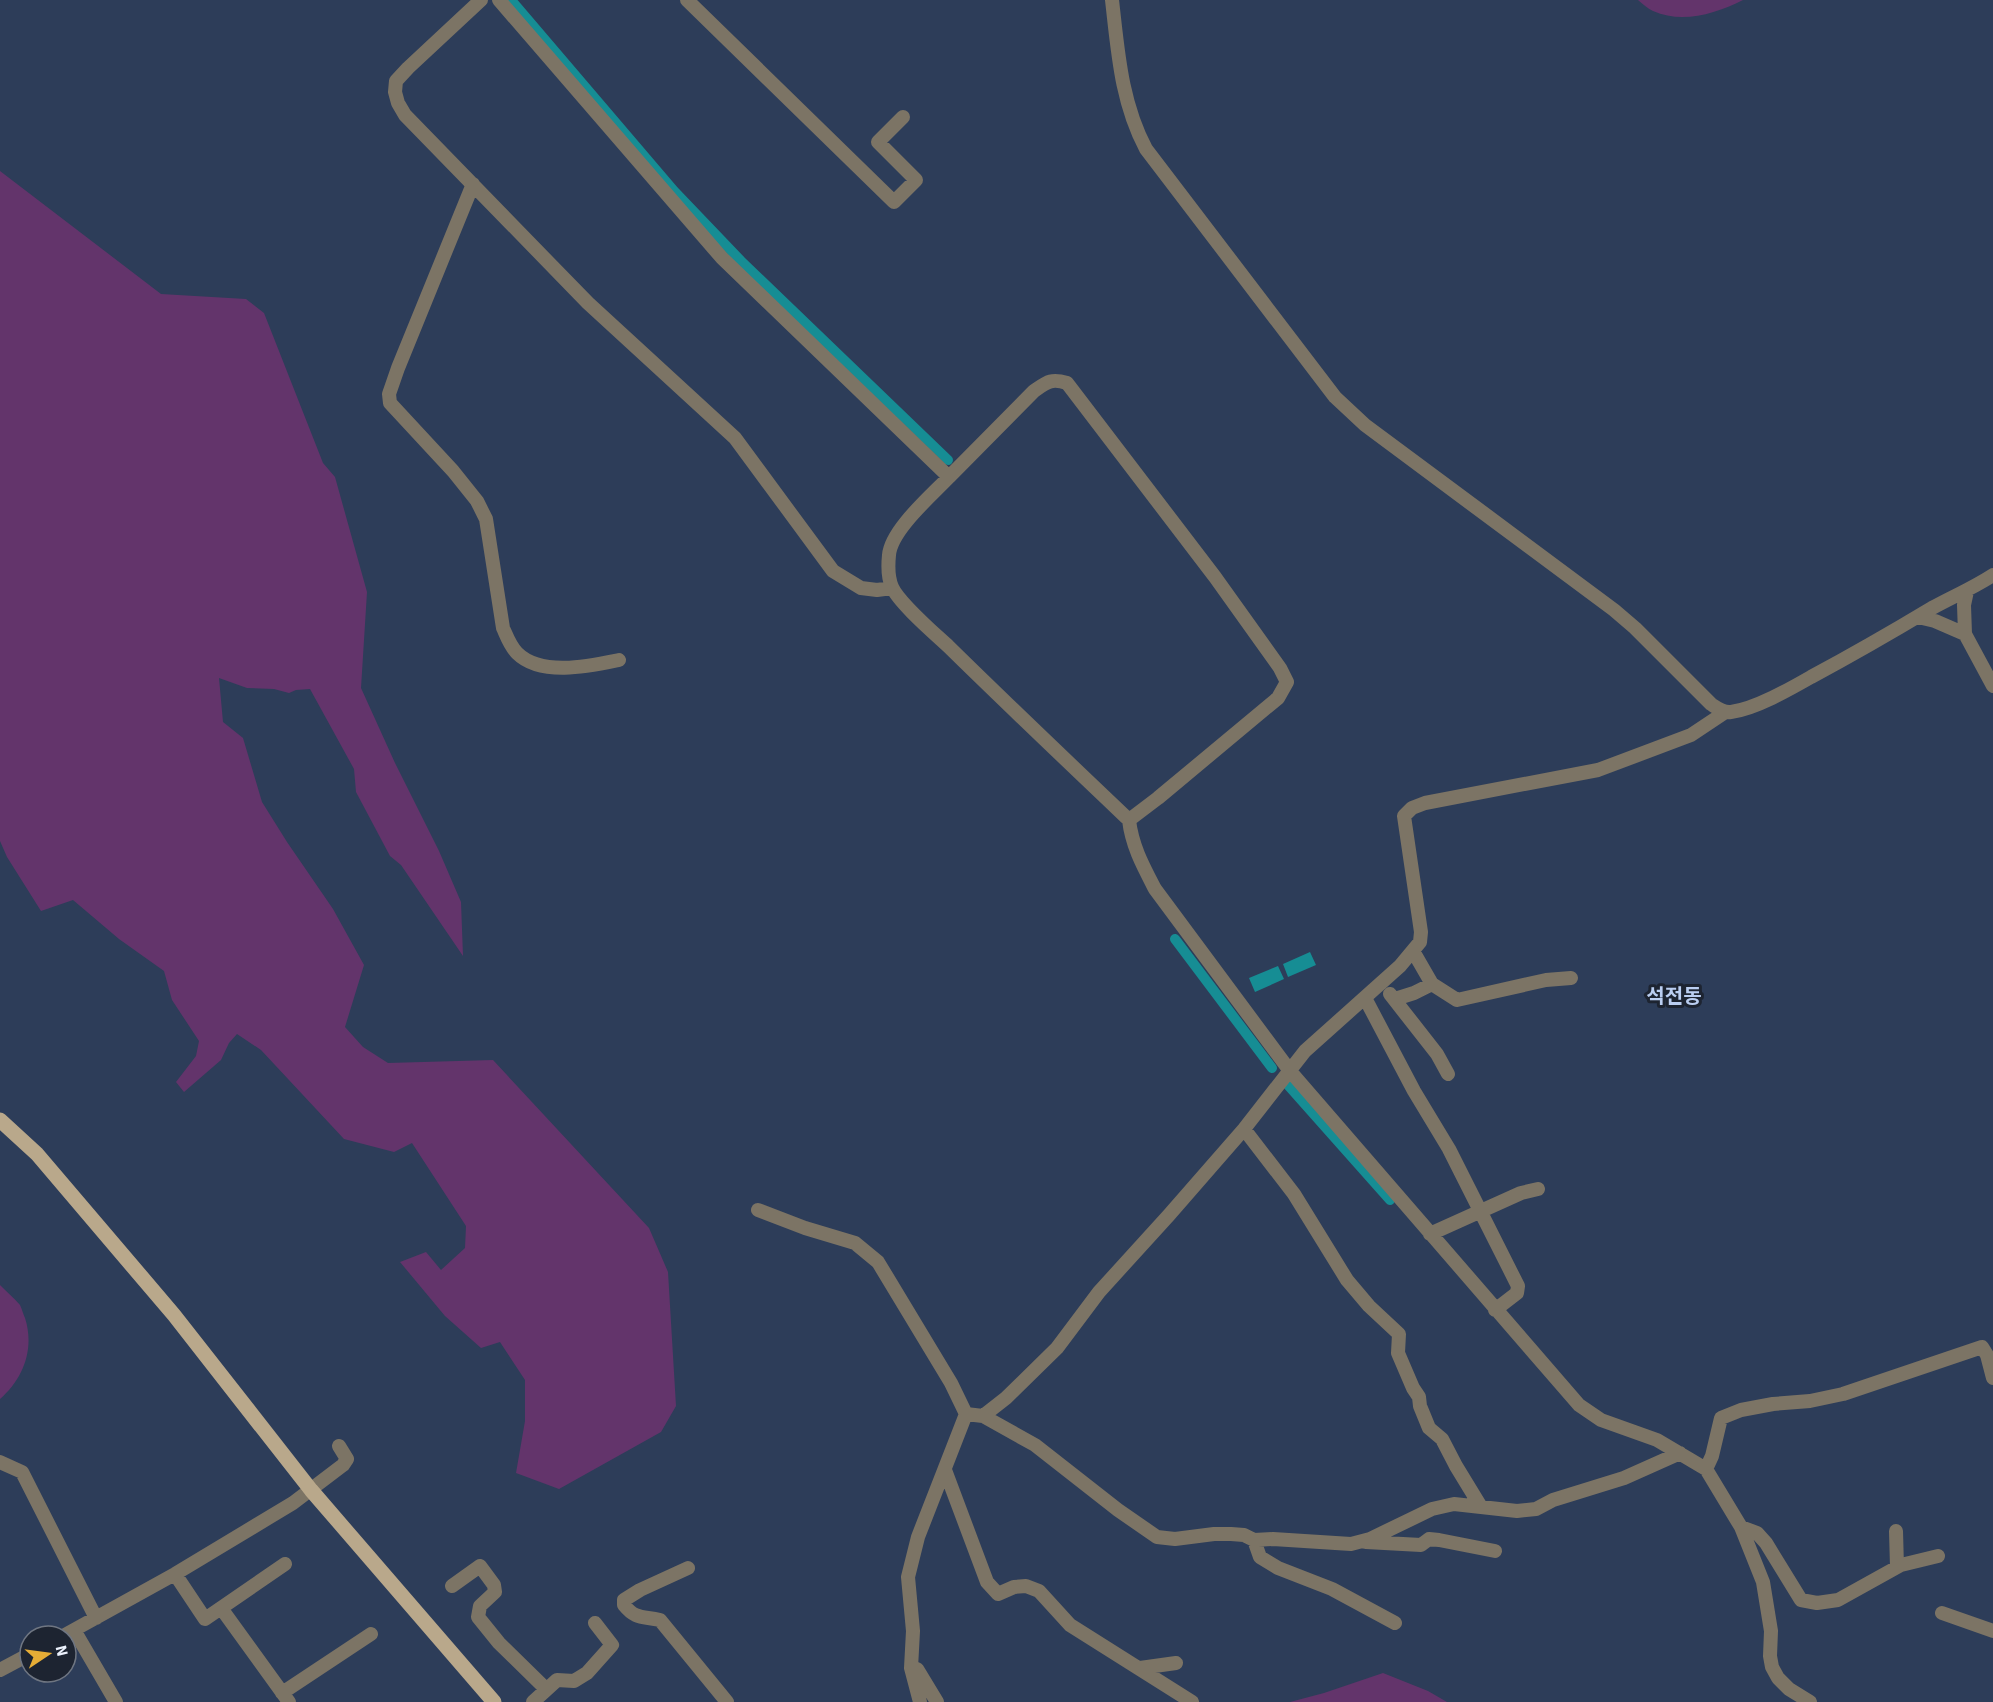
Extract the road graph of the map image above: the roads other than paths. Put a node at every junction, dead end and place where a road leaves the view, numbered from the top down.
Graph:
1 (481, 0) edge
2 (500, 0) edge
3 (687, 0) edge
4 (1112, 0) edge
5 (903, 117) dead end
6 (472, 183) junction
7 (949, 477) junction
8 (1993, 575) edge
9 (892, 588) junction
10 (1967, 591) junction
11 (1918, 618) junction
12 (1965, 634) junction
13 (619, 660) dead end
14 (1993, 686) edge
15 (1724, 713) junction
16 (1129, 820) junction
17 (1413, 951) junction
18 (1571, 978) dead end
19 (1381, 983) junction
20 (1432, 984) junction
21 (1365, 998) junction
22 (1395, 999) junction
23 (1290, 1071) junction
24 (1448, 1074) dead end
25 (0, 1120) edge
26 (1244, 1129) junction
27 (1538, 1189) dead end
28 (758, 1210) dead end
29 (1480, 1211) junction
30 (1430, 1234) junction
31 (1495, 1310) junction
32 (1987, 1344) edge
33 (1993, 1378) edge
34 (966, 1414) junction
35 (983, 1416) junction
36 (339, 1446) dead end
37 (1680, 1453) junction
38 (0, 1462) edge
39 (1706, 1469) junction
40 (945, 1470) junction
41 (311, 1490) junction
42 (1481, 1507) junction
43 (1741, 1527) junction
44 (1896, 1532) dead end
45 (1254, 1540) junction
46 (1361, 1541) junction
47 (1495, 1551) dead end
48 (1938, 1556) dead end
49 (285, 1564) dead end
50 (1897, 1567) junction
51 (688, 1568) dead end
52 (175, 1574) junction
53 (452, 1586) dead end
54 (221, 1608) junction
55 (1942, 1613) dead end
56 (96, 1618) junction
57 (595, 1623) dead end
58 (1395, 1623) dead end
59 (78, 1628) edge
60 (1993, 1631) edge
61 (371, 1634) dead end
62 (78, 1647) edge
63 (912, 1659) junction
64 (18, 1660) edge
65 (1176, 1662) dead end
66 (1140, 1668) junction
67 (0, 1670) edge
68 (546, 1689) junction
69 (286, 1698) edge
70 (116, 1702) edge
71 (494, 1702) edge
72 (533, 1702) edge
73 (726, 1702) edge
74 (920, 1702) edge
75 (937, 1702) edge
76 (1192, 1702) edge
77 (1810, 1702) edge

1 - 6 street
2 - 7 street
3 - 5 street
4 - 15 street
6 - 9 street
6 - 13 street
7 - 9 street
7 - 16 street
8 - 10 street
9 - 16 street
10 - 11 street
10 - 12 street
11 - 12 street
11 - 15 street
12 - 14 street
15 - 17 street
16 - 23 street
17 - 19 street
17 - 20 street
18 - 20 street
19 - 21 street
19 - 22 street
20 - 22 street
21 - 23 street
21 - 29 street
22 - 24 street
23 - 26 street
23 - 30 street
25 - 41 main road
26 - 35 street
26 - 42 street
27 - 29 street
28 - 34 street
29 - 30 street
29 - 31 street
30 - 31 street
31 - 37 street
32 - 33 street
32 - 39 street
34 - 35 street
34 - 40 street
35 - 45 street
36 - 41 street
37 - 39 street
37 - 42 street
38 - 56 street
39 - 43 street
40 - 63 street
40 - 66 street
41 - 52 street
41 - 71 main road
42 - 46 street
43 - 50 street
43 - 77 street
44 - 50 street
45 - 46 street
45 - 58 street
46 - 47 street
48 - 50 street
49 - 54 street
51 - 73 street
52 - 54 street
52 - 56 street
53 - 68 street
54 - 69 street
55 - 60 street
56 - 59 street
57 - 68 street
61 - 69 street
62 - 70 street
63 - 74 street
63 - 75 street
64 - 67 street
65 - 66 street
66 - 76 street
68 - 72 street

